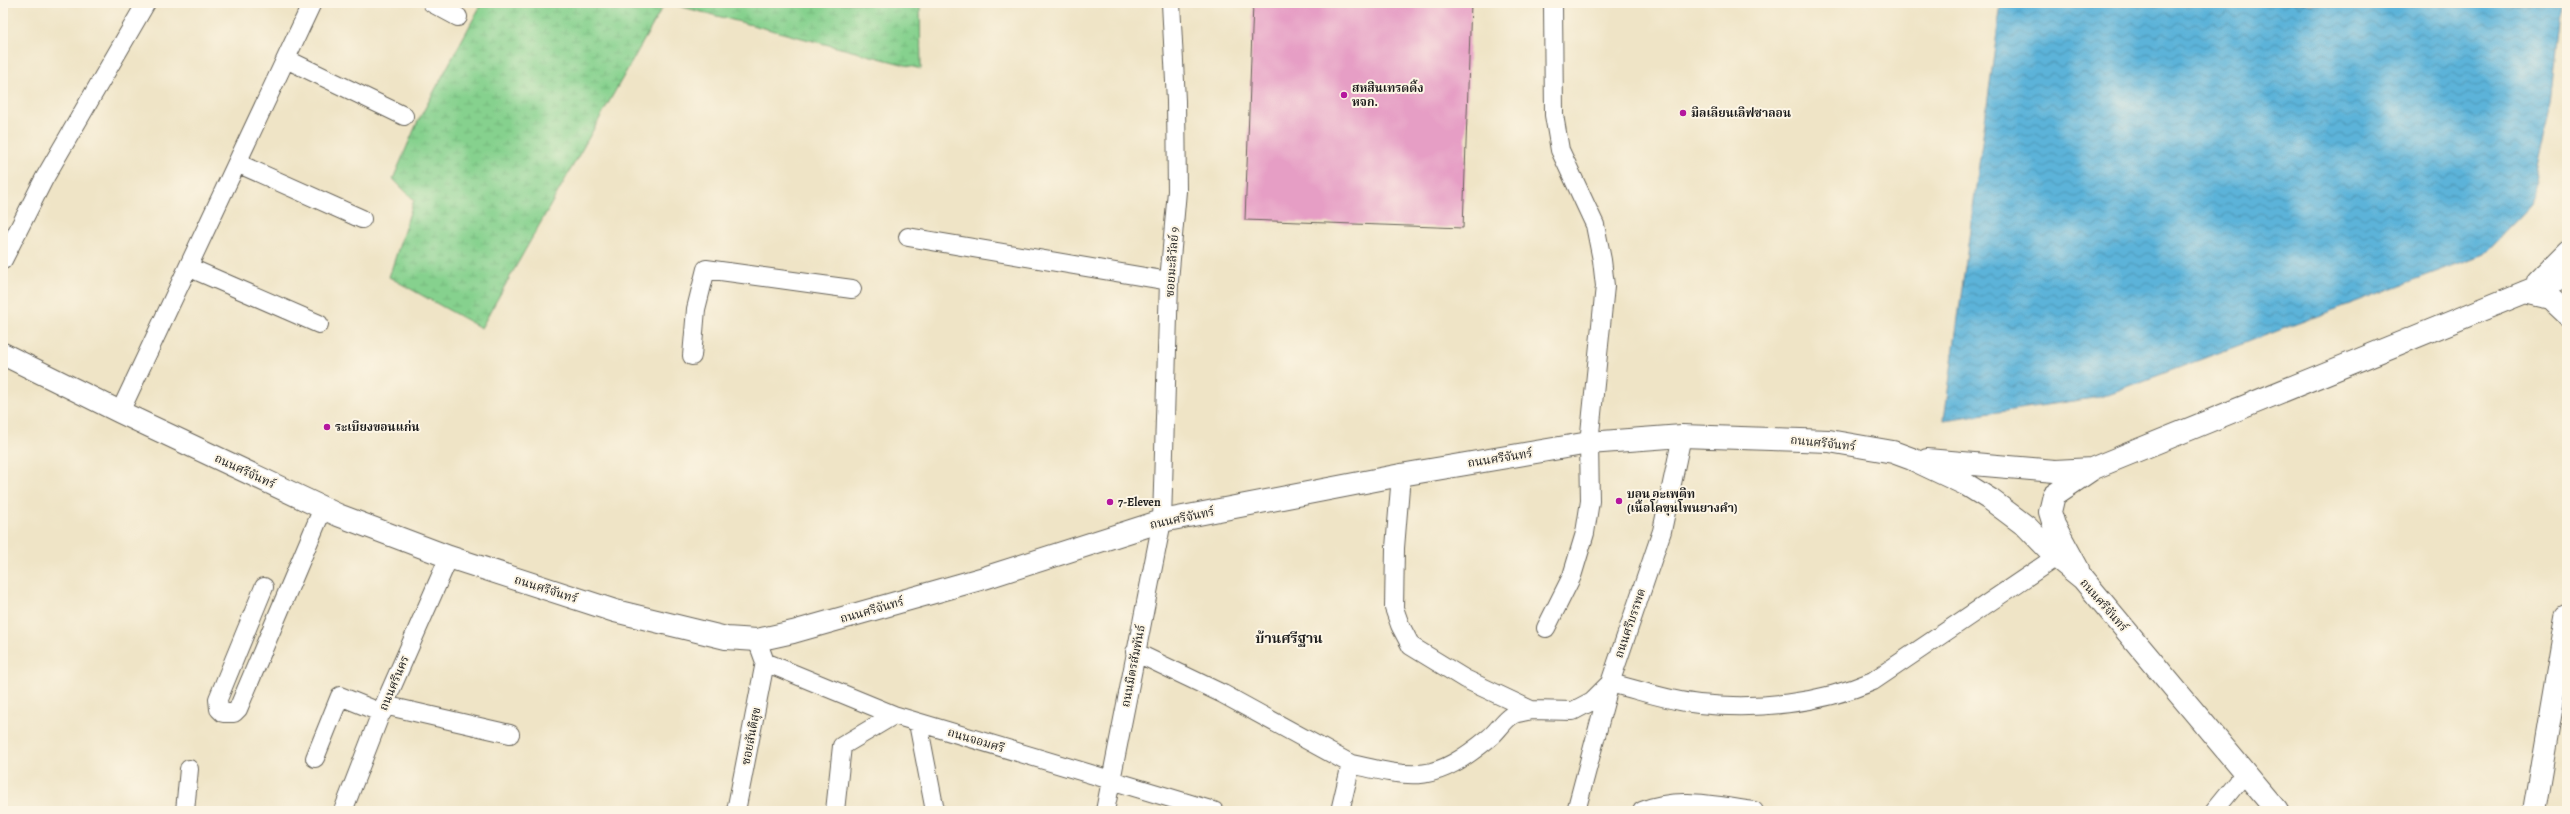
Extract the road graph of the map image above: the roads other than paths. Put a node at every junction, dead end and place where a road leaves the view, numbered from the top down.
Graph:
1 (146, 3) edge
2 (312, 3) edge
3 (432, 3) edge
4 (1171, 3) edge
5 (1553, 3) edge
6 (458, 17) dead end
7 (286, 59) junction
8 (404, 116) dead end
9 (237, 163) junction
10 (362, 219) dead end
11 (908, 237) dead end
12 (2567, 252) edge
13 (3, 260) edge
14 (188, 267) junction
15 (2567, 275) edge
16 (1169, 281) junction
17 (852, 289) dead end
18 (2525, 292) junction
19 (2567, 314) edge
20 (319, 324) dead end
21 (3, 354) edge
22 (692, 356) dead end
23 (120, 412) junction
24 (1682, 436) junction
25 (1589, 443) junction
26 (1912, 458) junction
27 (2094, 468) junction
28 (1401, 475) junction
29 (323, 508) junction
30 (1162, 520) junction
31 (449, 557) junction
32 (2056, 557) junction
33 (2083, 579) junction
34 (264, 587) dead end
35 (2567, 616) edge
36 (1546, 628) dead end
37 (757, 640) junction
38 (1136, 652) junction
39 (765, 662) junction
40 (1610, 683) junction
41 (383, 709) junction
42 (1531, 710) junction
43 (894, 715) junction
44 (918, 723) junction
45 (510, 734) dead end
46 (315, 758) dead end
47 (1351, 764) junction
48 (189, 769) dead end
49 (2245, 772) junction
50 (1111, 782) junction
51 (186, 811) edge
52 (343, 811) edge
53 (736, 811) edge
54 (835, 811) edge
55 (935, 811) edge
56 (1105, 811) edge
57 (1214, 811) edge
58 (1340, 811) edge
59 (1576, 811) edge
60 (1642, 811) edge
61 (1754, 811) edge
62 (2214, 811) edge
63 (2277, 811) edge
64 (2534, 811) edge

1 - 13 street
2 - 7 street
3 - 6 street
4 - 16 street, ซอยมะลิวัลย์ 9
5 - 25 street
7 - 8 street
7 - 9 street
9 - 10 street
9 - 14 street
11 - 16 street
12 - 18 main road
14 - 20 street
14 - 23 street
15 - 18 main road
16 - 30 street, ซอยมะลิวัลย์ 9
17 - 22 street
18 - 19 main road
18 - 27 main road
21 - 23 main road, ถนนศรีจันทร์
23 - 29 main road, ถนนศรีจันทร์
24 - 25 main road, ถนนศรีจันทร์
24 - 26 main road, ถนนศรีจันทร์
24 - 40 street, ถนนศรีบรรพด
25 - 28 main road, ถนนศรีจันทร์
25 - 36 street
26 - 27 main road
26 - 32 main road, ถนนศรีจันทร์
27 - 33 main road
28 - 30 main road, ถนนศรีจันทร์
28 - 42 street
29 - 31 main road, ถนนศรีจันทร์
29 - 34 street
30 - 37 main road, ถนนศรีจันทร์
30 - 38 street, ถนนมิตรสัมพันธ์
31 - 37 main road, ถนนศรีจันทร์
31 - 41 street, ถนนศรีนคร
32 - 33 main road, ถนนศรีจันทร์
32 - 40 street
33 - 49 main road, ถนนศรีจันทร์
35 - 64 main road
37 - 39 street
38 - 47 street
38 - 50 street, ถนนมิตรสัมพันธ์
39 - 43 street, ถนนจอมศรี
39 - 53 street, ซอยสันติสุข
40 - 42 street
40 - 59 street, ถนนศรีบรรพด
41 - 45 street
41 - 46 street
41 - 52 street, ถนนศรีนคร
42 - 47 street
43 - 44 street, ถนนจอมศรี
43 - 54 street
44 - 50 street, ถนนจอมศรี
44 - 55 street
47 - 58 street
48 - 51 street
49 - 62 street
49 - 63 main road, ถนนศรีจันทร์
50 - 56 street, ถนนมิตรสัมพันธ์
50 - 57 street, ถนนจอมศรี
60 - 61 street

